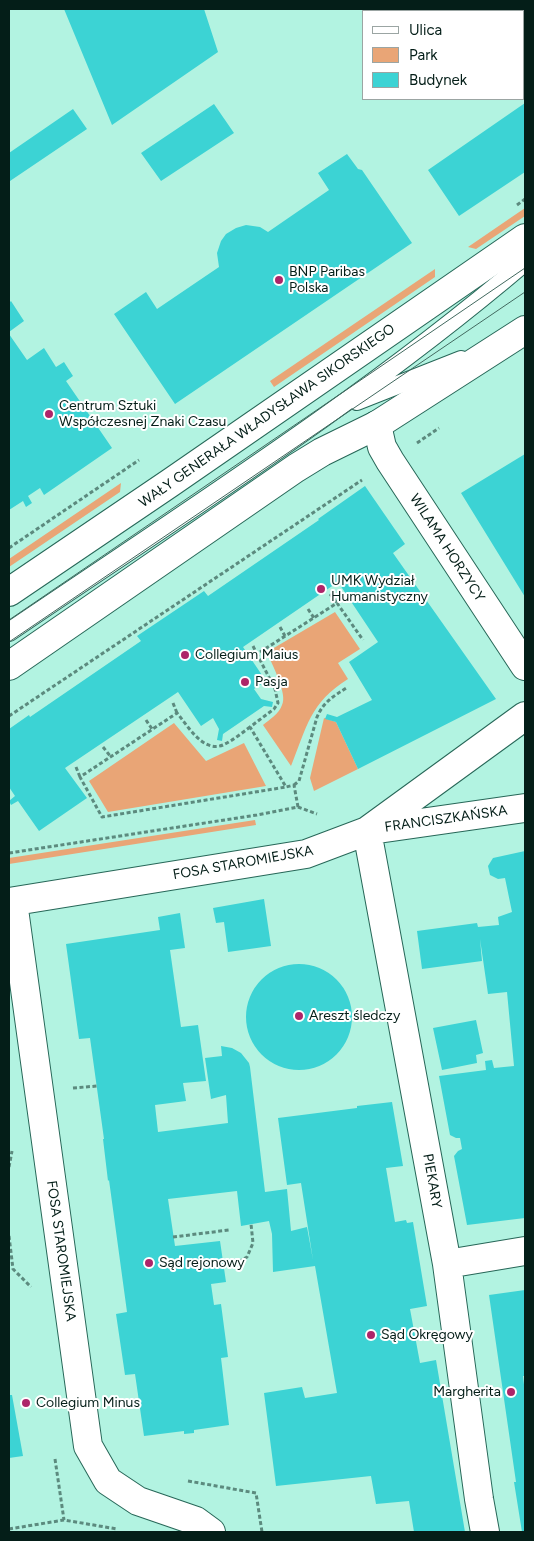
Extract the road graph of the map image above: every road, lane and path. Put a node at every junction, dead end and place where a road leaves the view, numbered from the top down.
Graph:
1 (525, 238) edge
2 (525, 262) edge
3 (515, 336) edge
4 (338, 408) junction
5 (377, 425) junction
6 (363, 480) dead end
7 (9, 592) edge
8 (330, 594) dead end
9 (337, 603) junction
10 (308, 609) dead end
11 (314, 618) junction
12 (280, 627) dead end
13 (9, 632) edge
14 (285, 636) junction
15 (363, 640) dead end
16 (253, 646) dead end
17 (257, 654) junction
18 (9, 666) edge
19 (525, 666) edge
20 (348, 687) dead end
21 (173, 704) dead end
22 (177, 713) junction
23 (9, 716) edge
24 (525, 716) edge
25 (146, 720) dead end
26 (250, 727) junction
27 (152, 729) junction
28 (103, 746) dead end
29 (111, 756) junction
30 (76, 767) dead end
31 (80, 777) junction
32 (294, 785) junction
33 (286, 787) junction
34 (298, 807) junction
35 (525, 808) edge
36 (367, 831) junction
37 (9, 853) edge
38 (11, 902) edge
39 (97, 1086) dead end
40 (70, 1088) dead end
41 (251, 1224) dead end
42 (229, 1230) dead end
43 (9, 1236) edge
44 (173, 1237) dead end
45 (525, 1251) edge
46 (447, 1264) junction
47 (233, 1265) dead end
48 (34, 1290) dead end
49 (55, 1454) dead end
50 (187, 1480) dead end
51 (64, 1520) junction
52 (9, 1529) edge
53 (120, 1529) dead end
54 (211, 1532) edge
55 (262, 1532) edge
56 (485, 1532) edge

1 - 7 street, WAŁY GENERAŁA WŁADYSŁAWA SIKORSKIEGO
2 - 4 lane
3 - 4 lane
3 - 5 street
4 - 13 lane
5 - 18 street
5 - 19 street, WILAMA HORZYCY
6 - 23 path
8 - 9 path
9 - 11 path
9 - 15 path
10 - 11 path
11 - 14 path
12 - 14 path
14 - 17 path
16 - 17 path
17 - 26 path
20 - 32 path
21 - 22 path
22 - 26 path
22 - 27 path
24 - 36 street, FOSA STAROMIEJSKA
25 - 27 path
26 - 33 path
27 - 29 path
28 - 29 path
29 - 31 path
30 - 31 path
31 - 33 path
32 - 33 path
32 - 34 path
34 - 36 path
34 - 37 path
35 - 36 street, FRANCISZKAŃSKA
36 - 38 street, FOSA STAROMIEJSKA
36 - 46 street, PIEKARY
38 - 54 street, FOSA STAROMIEJSKA
39 - 40 path
41 - 47 path
42 - 44 path
43 - 48 path
45 - 46 street
46 - 56 street, PIEKARY
49 - 51 path
50 - 55 path
51 - 52 path
51 - 53 path

